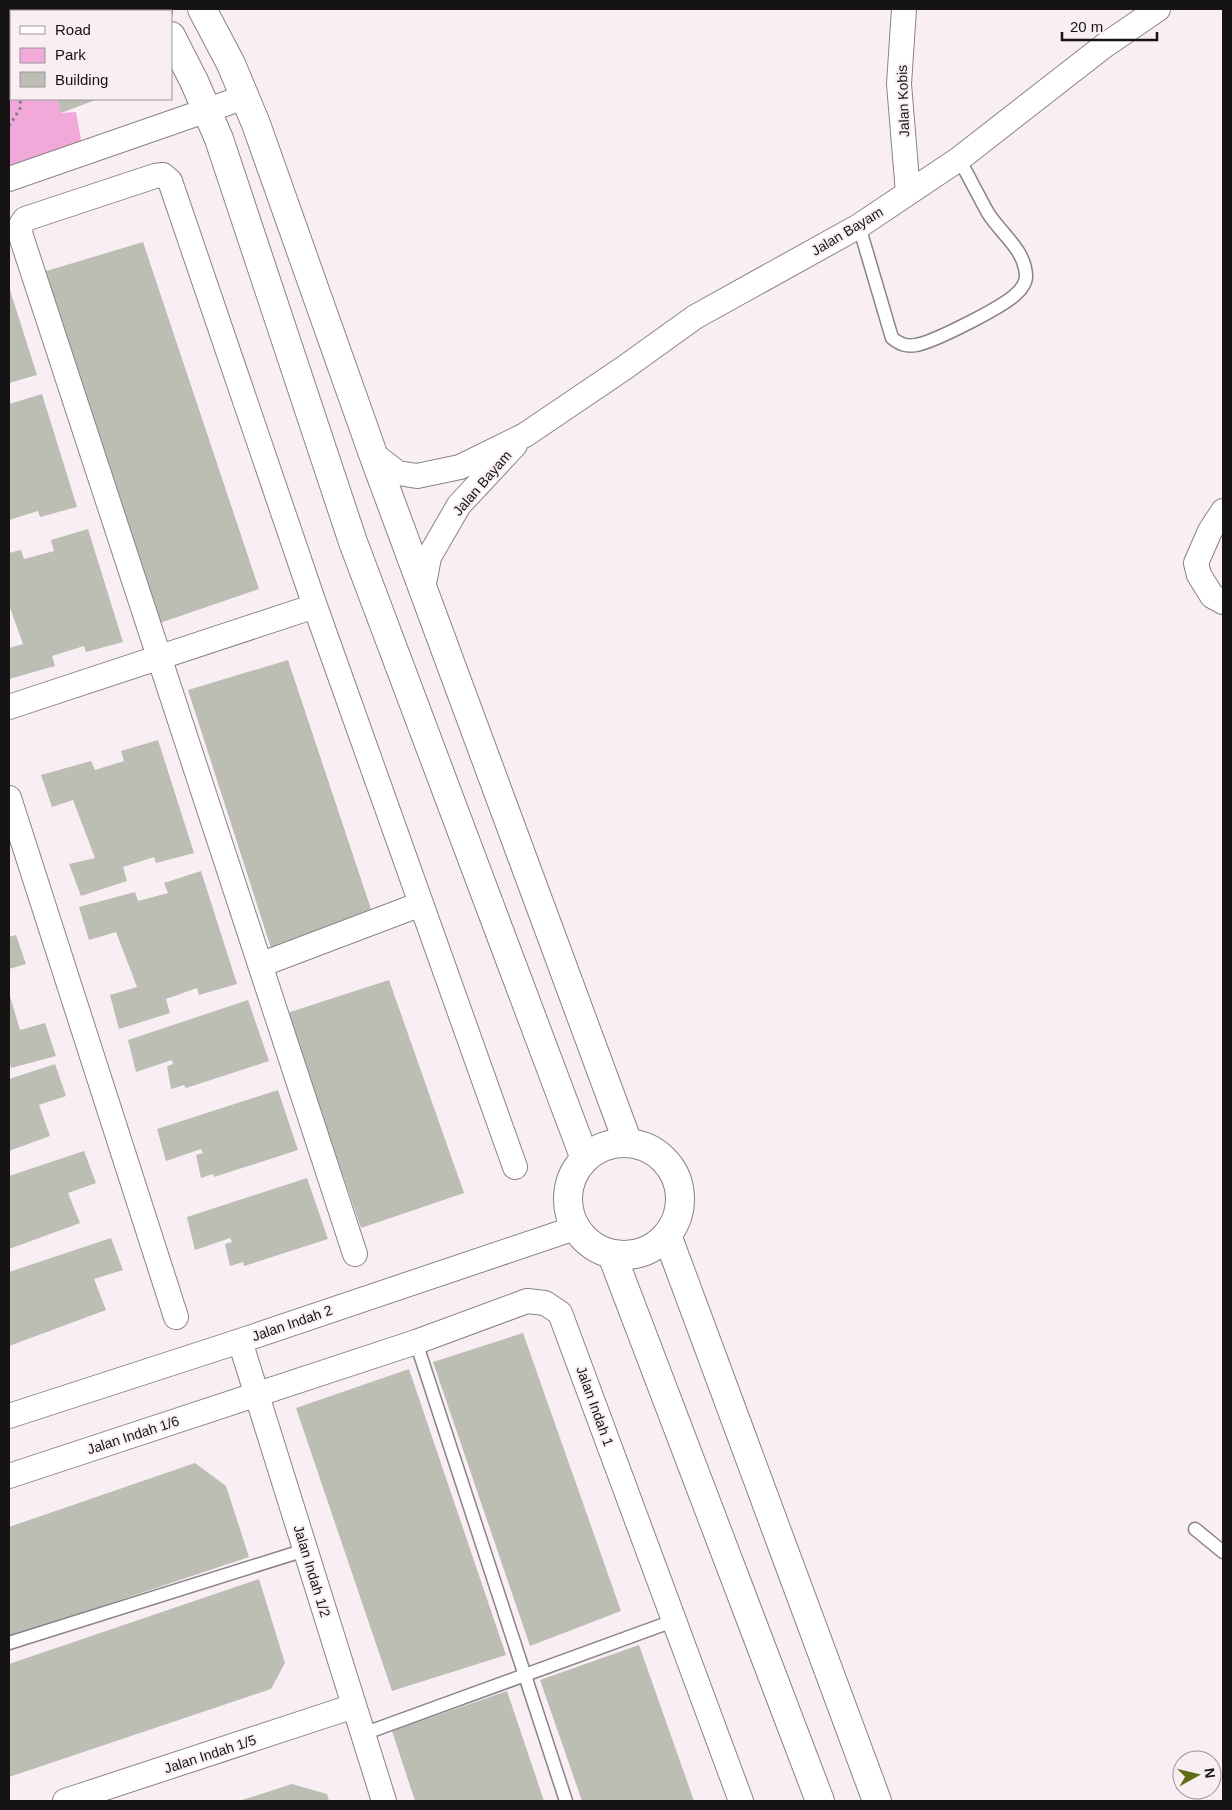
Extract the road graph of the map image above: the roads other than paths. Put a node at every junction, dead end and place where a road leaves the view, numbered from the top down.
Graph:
1 (202, 9) edge
2 (904, 9) edge
3 (1158, 9) edge
4 (172, 38) edge
5 (245, 97) junction
6 (207, 110) junction
7 (959, 159) junction
8 (9, 179) edge
9 (908, 193) junction
10 (859, 226) junction
11 (525, 435) junction
12 (373, 454) junction
13 (1223, 511) edge
14 (423, 589) junction
15 (1223, 602) edge
16 (315, 606) junction
17 (159, 658) junction
18 (9, 707) edge
19 (9, 798) edge
20 (421, 904) junction
21 (260, 965) junction
22 (628, 1143) junction
23 (584, 1159) junction
24 (515, 1167) dead end
25 (575, 1228) junction
26 (667, 1234) junction
27 (356, 1254) dead end
28 (612, 1254) junction
29 (176, 1317) dead end
30 (240, 1341) junction
31 (416, 1342) junction
32 (257, 1393) junction
33 (9, 1416) edge
34 (9, 1476) edge
35 (1195, 1529) dead end
36 (305, 1550) junction
37 (1223, 1552) edge
38 (673, 1621) junction
39 (9, 1643) edge
40 (525, 1675) junction
41 (354, 1706) junction
42 (363, 1734) junction
43 (65, 1801) edge
44 (384, 1801) edge
45 (566, 1801) edge
46 (741, 1801) edge
47 (820, 1801) edge
48 (877, 1801) edge

1 - 5 street
2 - 9 street, Jalan Kobis
3 - 7 street, Jalan Bayam
4 - 6 street
5 - 6 street
5 - 12 street
6 - 8 street
6 - 23 street
7 - 9 street, Jalan Bayam
7 - 10 lane
9 - 10 street, Jalan Bayam
10 - 11 street, Jalan Bayam
11 - 12 street, Jalan Bayam
11 - 14 street, Jalan Bayam
12 - 14 street
13 - 15 street
14 - 22 street
16 - 17 street
16 - 17 street
16 - 20 street
17 - 18 street
17 - 21 street
19 - 29 street
20 - 21 street
20 - 24 street
21 - 27 street
22 - 23 street
22 - 26 street
23 - 25 street
25 - 28 street
25 - 30 street, Jalan Indah 2
26 - 28 street
26 - 48 street
28 - 47 street
30 - 32 street, Jalan Indah 1/2
30 - 33 street, Jalan Indah 2
31 - 32 street, Jalan Indah 1
31 - 38 street, Jalan Indah 1
31 - 40 lane
32 - 34 street, Jalan Indah 1/6
32 - 36 street, Jalan Indah 1/2
35 - 37 lane
36 - 39 lane
36 - 41 street, Jalan Indah 1/2
38 - 40 lane
38 - 46 street, Jalan Indah 1
40 - 42 lane
40 - 45 lane
41 - 42 street, Jalan Indah 1/2
41 - 43 street, Jalan Indah 1/5
42 - 44 street, Jalan Indah 1/2

